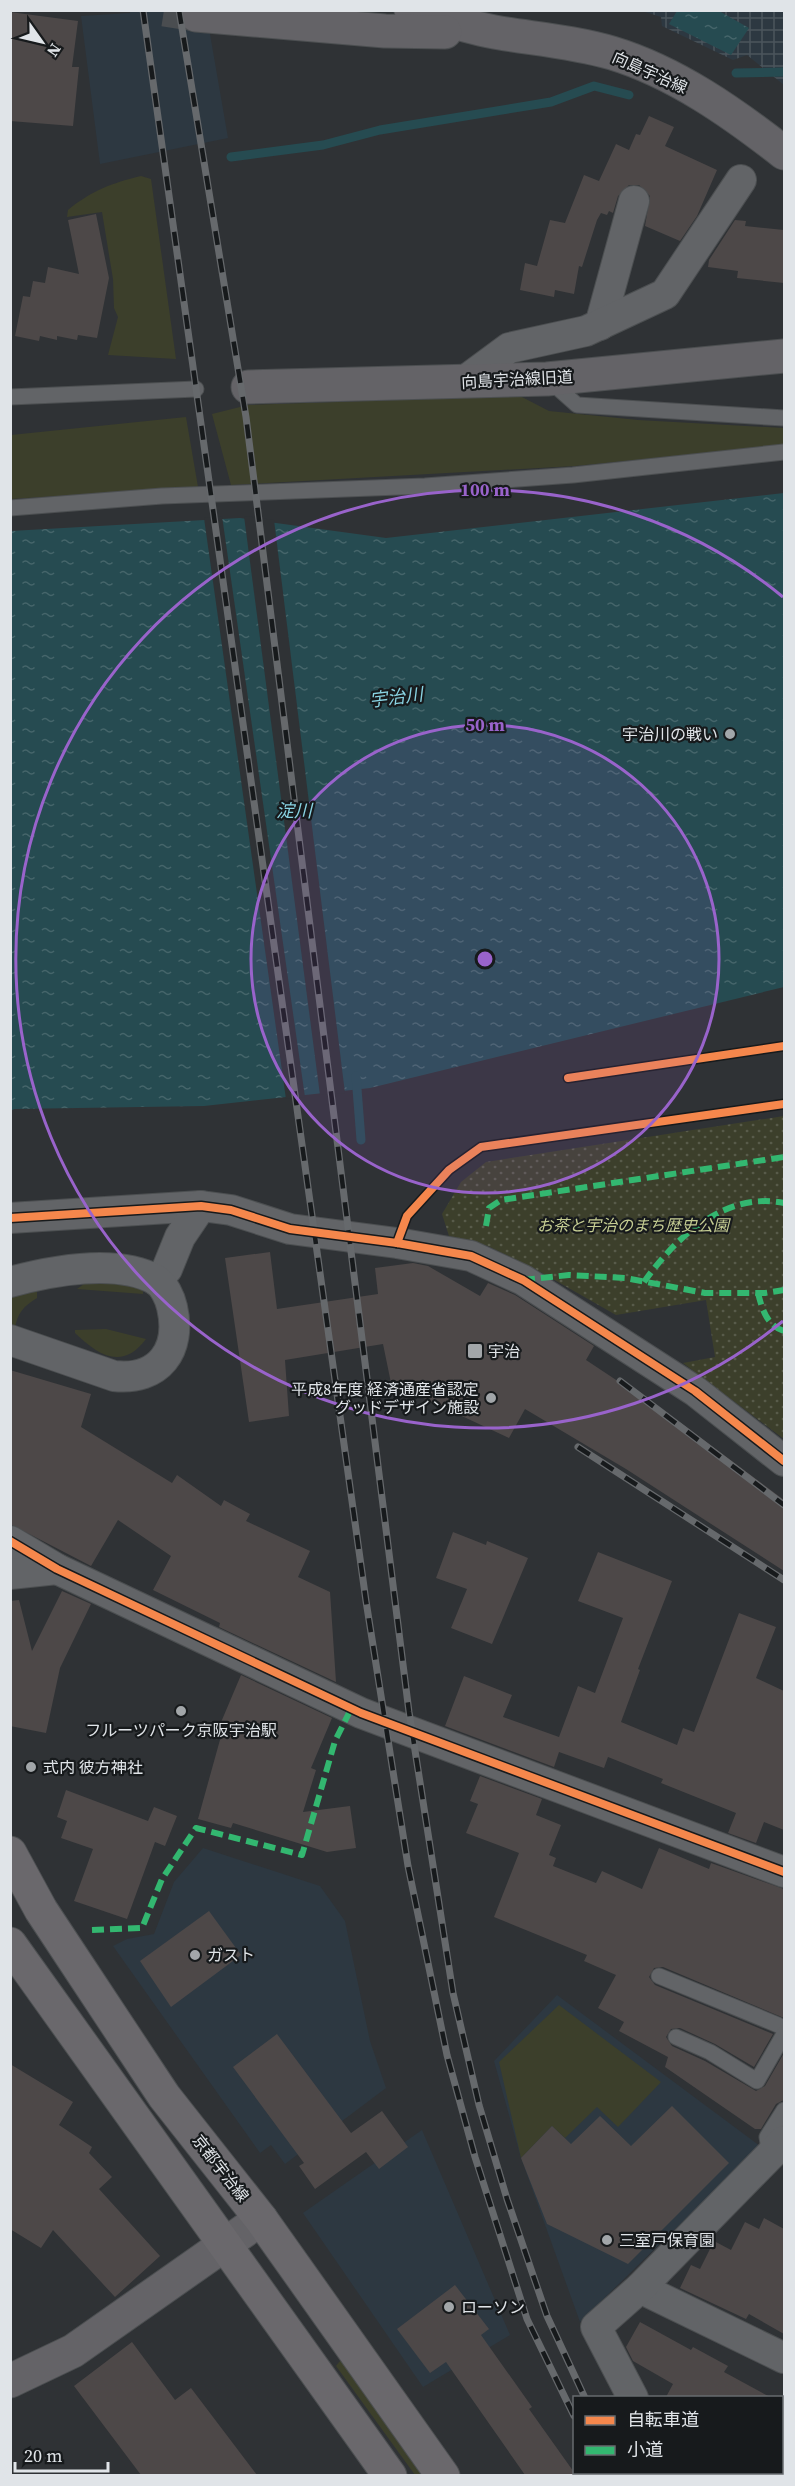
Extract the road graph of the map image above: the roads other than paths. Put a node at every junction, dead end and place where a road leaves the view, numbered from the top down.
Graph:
1 (411, 10) edge
2 (196, 15) dead end
3 (498, 33) junction
4 (784, 153) edge
5 (741, 180) dead end
6 (634, 201) dead end
7 (600, 325) junction
8 (784, 356) edge
9 (548, 379) junction
10 (464, 382) junction
11 (248, 387) dead end
12 (196, 389) dead end
13 (10, 397) edge
14 (784, 418) edge
15 (784, 452) edge
16 (10, 508) edge
17 (201, 1206) junction
18 (10, 1218) edge
19 (157, 1281) junction
20 (10, 1282) edge
21 (10, 1340) edge
22 (784, 1461) edge
23 (10, 1541) edge
24 (57, 1569) junction
25 (10, 1574) edge
26 (10, 1854) edge
27 (784, 1872) edge
28 (10, 1944) edge
29 (659, 1976) dead end
30 (783, 2026) edge
31 (676, 2037) dead end
32 (784, 2110) edge
33 (777, 2148) edge
34 (261, 2219) junction
35 (225, 2246) junction
36 (640, 2288) junction
37 (784, 2358) edge
38 (10, 2381) edge
39 (632, 2396) edge
40 (390, 2475) edge
41 (443, 2475) edge

1 - 3 street, 向島宇治線
2 - 3 street, 向島宇治線
3 - 4 street, 向島宇治線
5 - 7 street
6 - 7 street
7 - 10 street
8 - 9 street, 向島宇治線旧道
9 - 10 street, 向島宇治線旧道
9 - 14 lane
10 - 11 street, 向島宇治線旧道
12 - 13 lane
15 - 16 lane
17 - 18 street
17 - 19 street
17 - 22 street
19 - 20 street
19 - 21 street
23 - 24 street
24 - 25 street
24 - 27 street
26 - 34 main road, 京都宇治線
28 - 35 main road
29 - 30 lane
30 - 31 lane
32 - 33 lane
33 - 36 street
34 - 35 street
34 - 41 main road, 京都宇治線
35 - 38 street
35 - 40 main road
36 - 37 street
36 - 39 street

